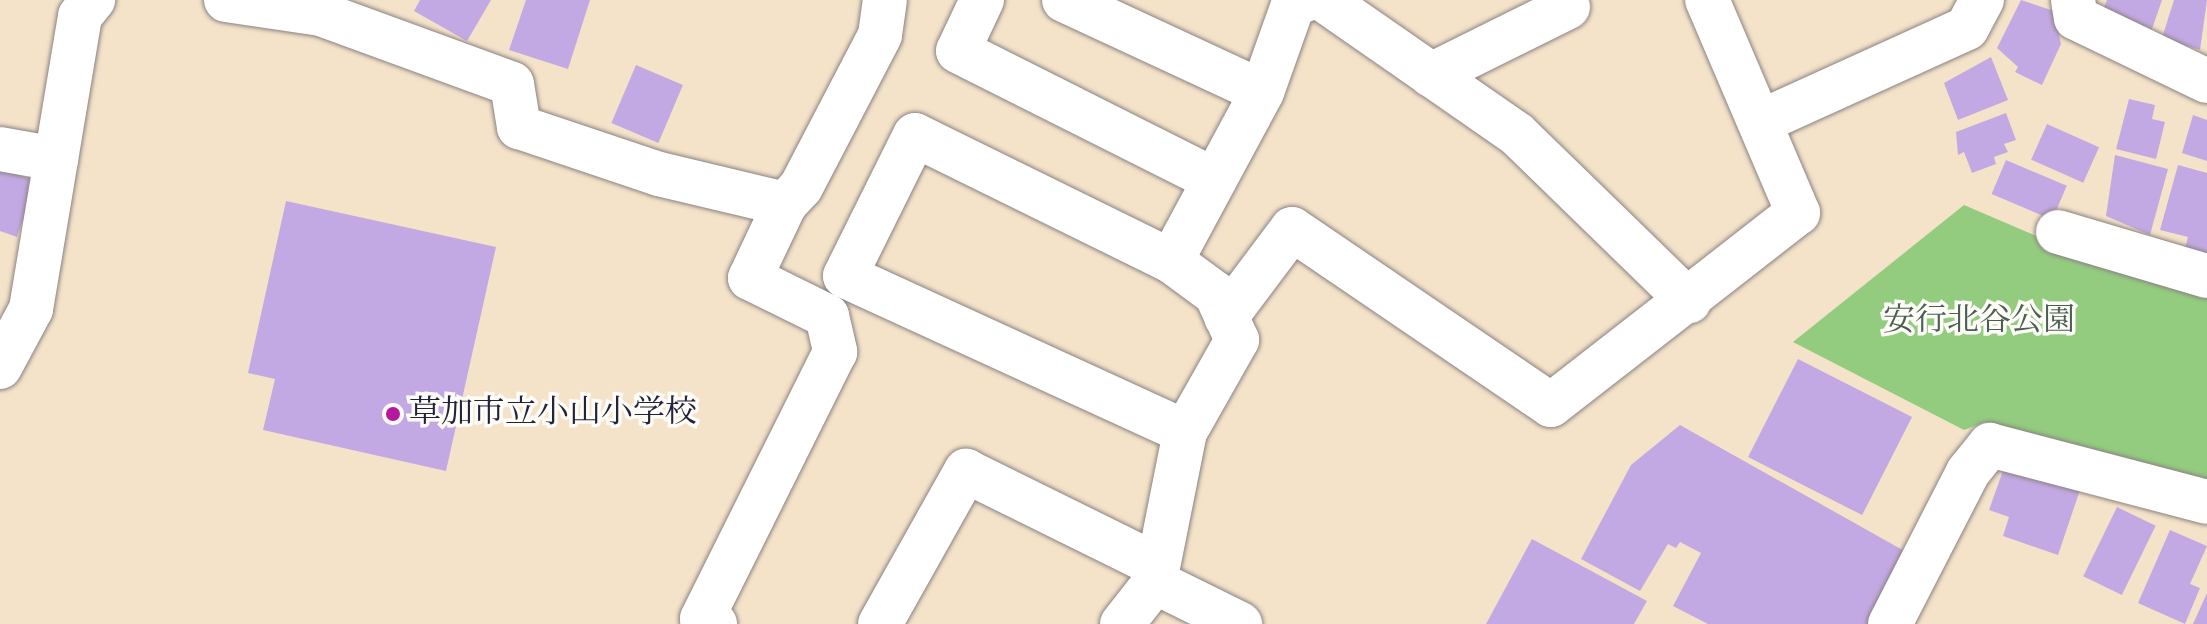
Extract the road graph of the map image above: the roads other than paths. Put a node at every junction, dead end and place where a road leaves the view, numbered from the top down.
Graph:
1 (93, 0) edge
2 (226, 0) edge
3 (885, 0) edge
4 (982, 0) edge
5 (1064, 0) edge
6 (1707, 0) edge
7 (1982, 0) edge
8 (2073, 0) edge
9 (1299, 1) edge
10 (323, 7) edge
11 (1568, 7) dead end
12 (1431, 75) junction
13 (2207, 81) edge
14 (1262, 92) junction
15 (1760, 122) junction
16 (0, 149) edge
17 (56, 159) junction
18 (1214, 180) junction
19 (785, 204) junction
20 (2058, 232) dead end
21 (1171, 261) junction
22 (845, 276) junction
23 (2207, 276) edge
24 (1689, 301) junction
25 (1226, 317) junction
26 (832, 339) junction
27 (0, 367) edge
28 (1185, 432) junction
29 (2207, 502) edge
30 (1157, 574) junction
31 (715, 624) edge
32 (880, 624) edge
33 (1122, 624) edge
34 (1240, 624) edge
35 (1890, 624) edge

1 - 17 street
2 - 10 street
3 - 19 street
4 - 18 street
5 - 14 street
6 - 15 street
7 - 15 street
8 - 13 street
9 - 12 street
9 - 14 street
10 - 19 street
11 - 12 street
12 - 24 street
14 - 18 street
15 - 24 street
16 - 17 street
17 - 27 street
18 - 21 street
19 - 26 street
20 - 23 street
21 - 22 street
21 - 25 street
22 - 26 street
22 - 28 street
24 - 25 street
25 - 28 street
26 - 31 street
28 - 30 street
29 - 35 street
30 - 32 street
30 - 33 street
30 - 34 street

